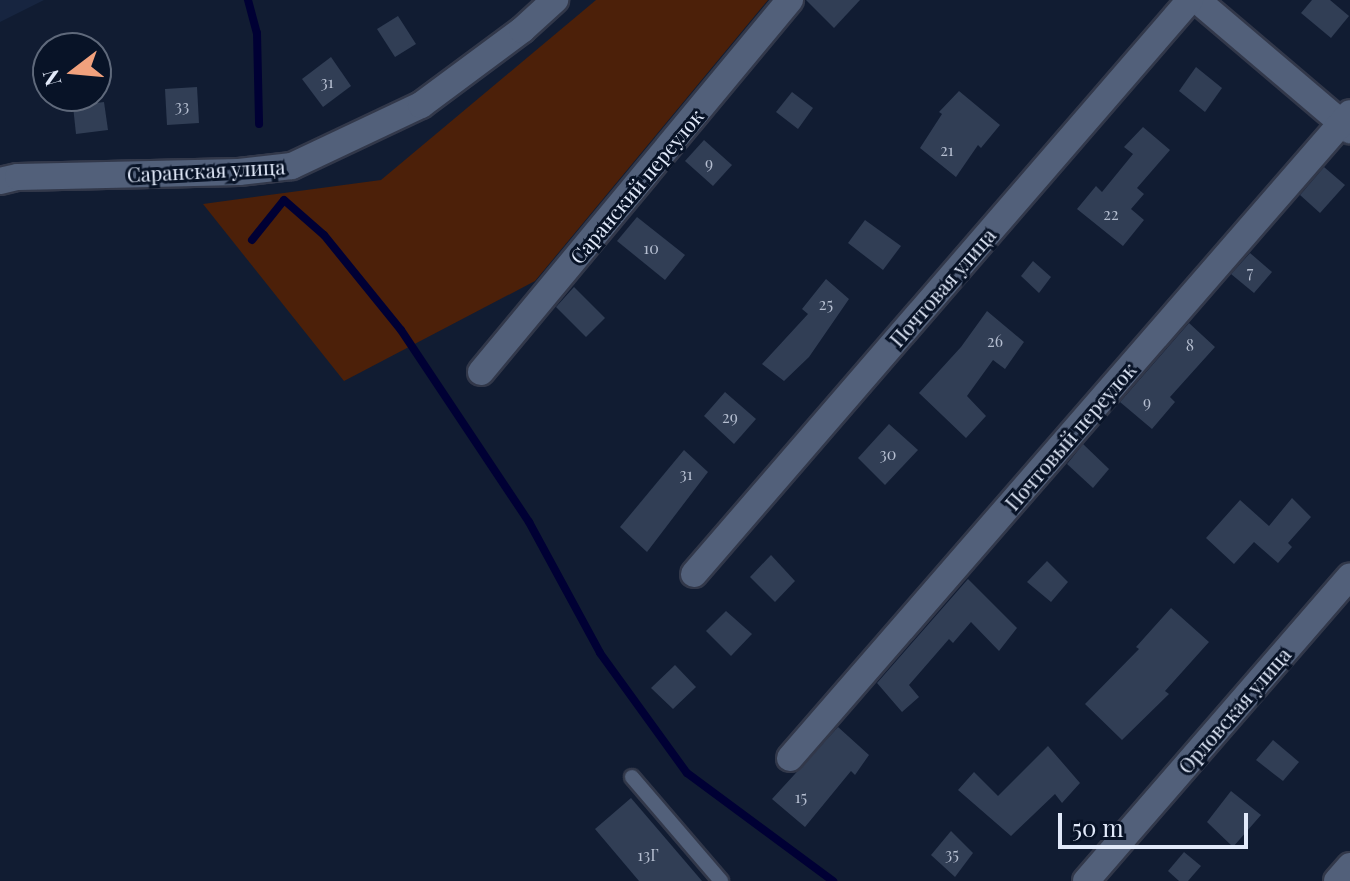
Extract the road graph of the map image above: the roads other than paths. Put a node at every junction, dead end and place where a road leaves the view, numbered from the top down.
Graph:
1 (555, 0) edge
2 (790, 0) edge
3 (1190, 0) edge
4 (1197, 0) edge
5 (1347, 122) edge
6 (0, 181) edge
7 (481, 372) dead end
8 (694, 574) dead end
9 (1350, 576) edge
10 (790, 758) dead end
11 (632, 777) dead end
12 (1350, 866) edge
13 (721, 881) edge
14 (1086, 881) edge
15 (1337, 881) edge

1 - 6 street, Саранская улица
2 - 7 street, Саранский переулок
3 - 8 street, Почтовая улица
4 - 5 street
5 - 10 street, Почтовый переулок
9 - 14 street, Орловская улица
11 - 13 lane
12 - 15 street

